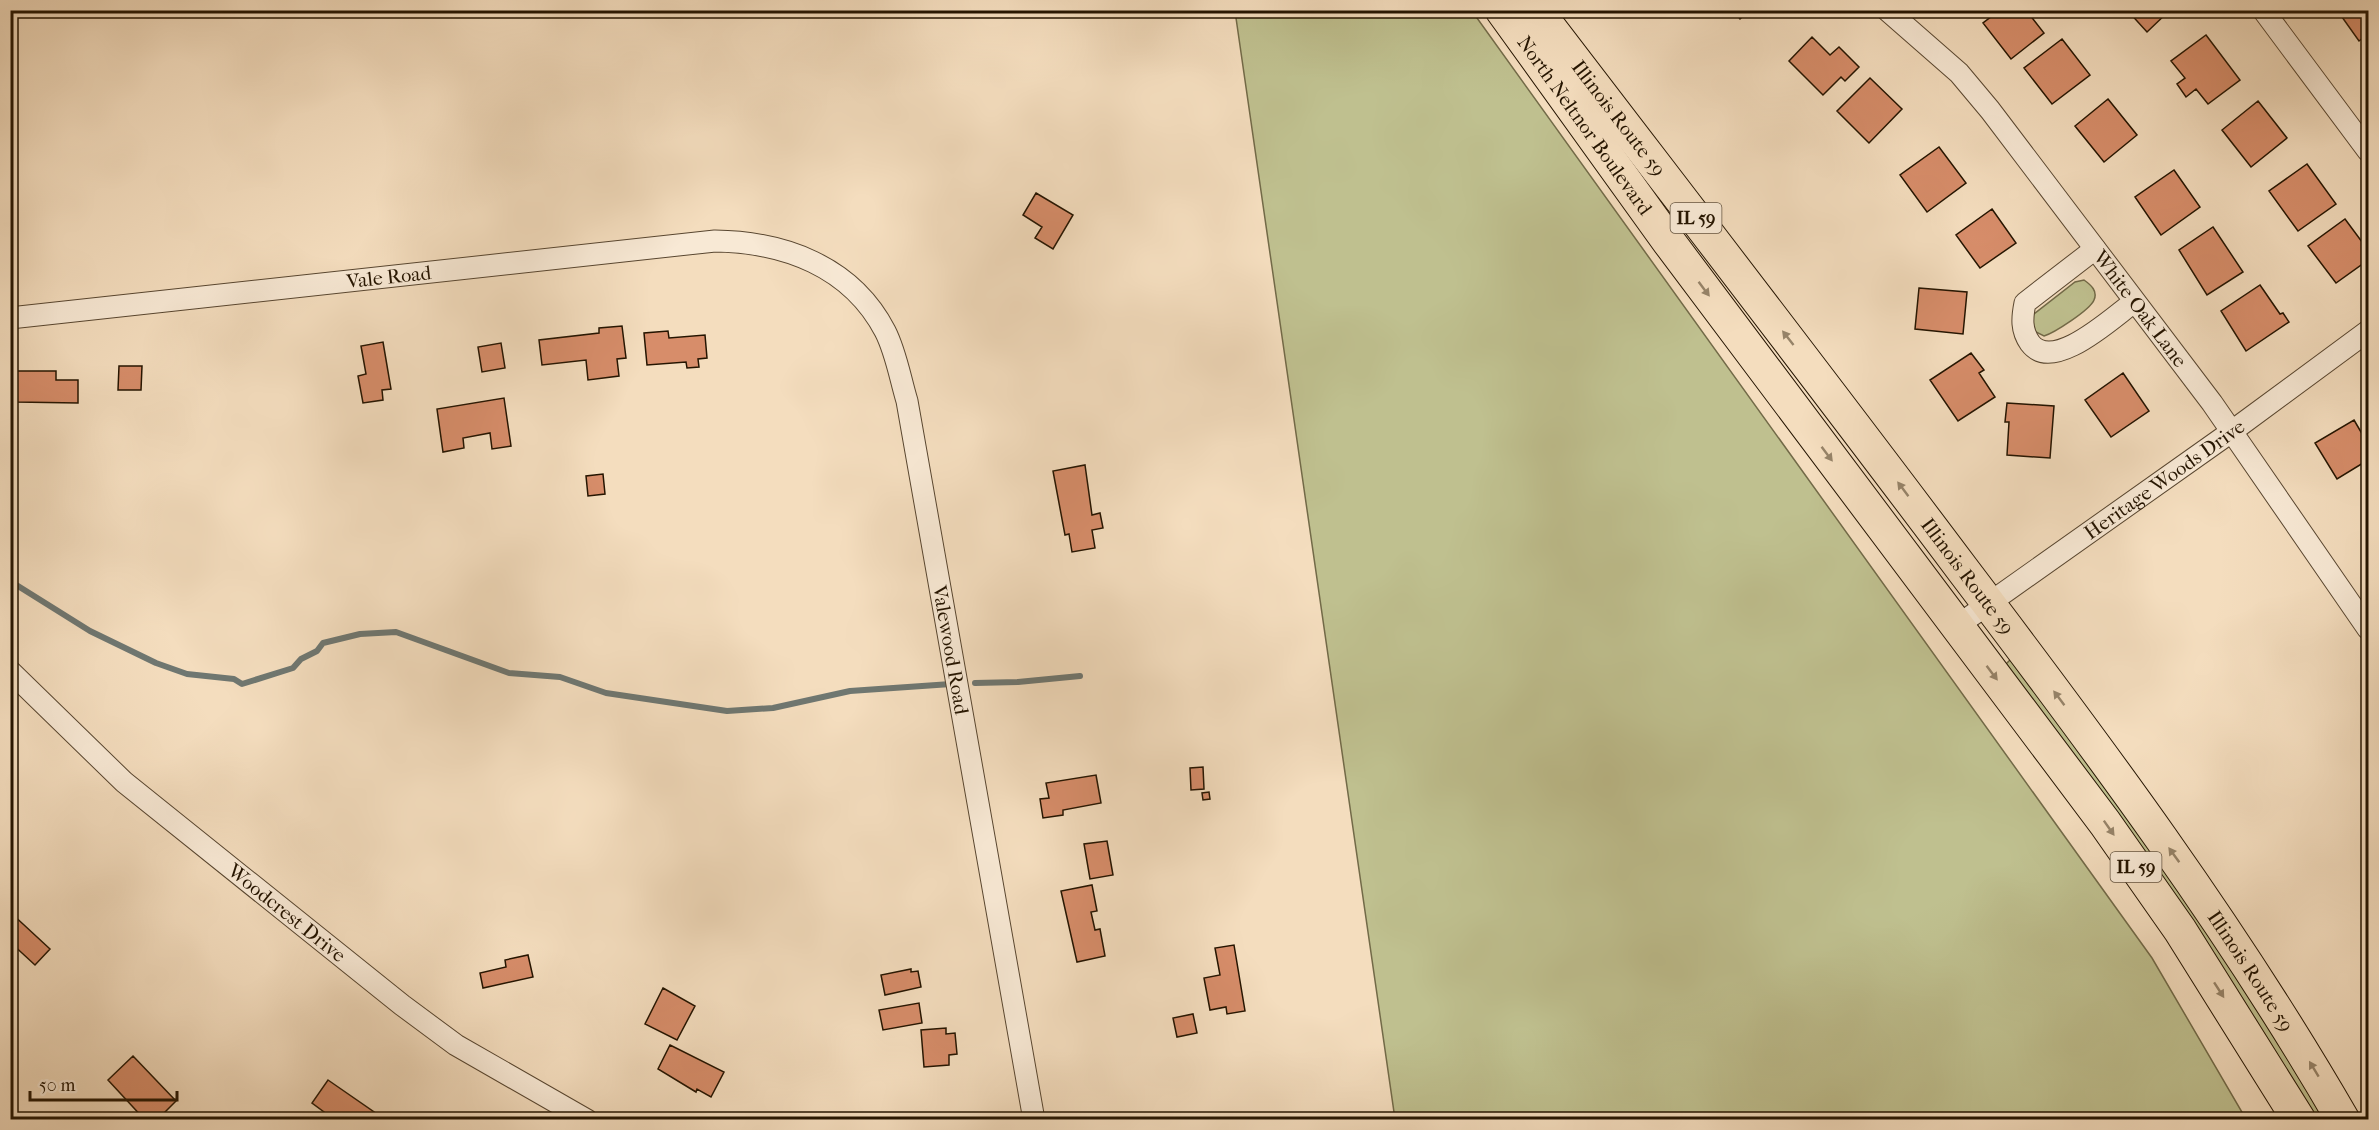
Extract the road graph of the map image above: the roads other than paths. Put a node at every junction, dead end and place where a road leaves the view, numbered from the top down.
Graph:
1 (1502, 10) edge
2 (1536, 10) edge
3 (1887, 10) edge
4 (2263, 10) edge
5 (1568, 52) joint
6 (2368, 151) edge
7 (1669, 242) joint
8 (767, 245) joint
9 (2095, 249) junction
10 (2134, 302) junction
11 (10, 318) edge
12 (2368, 331) edge
13 (2231, 432) junction
14 (1988, 603) junction
15 (1957, 626) junction
16 (2368, 629) edge
17 (10, 670) edge
18 (587, 1119) edge
19 (1034, 1119) edge
20 (2299, 1119) edge
21 (2343, 1119) edge

1 - 7 main road, North Neltnor Boulevard / IL 59
2 - 5 main road, North Neltnor Boulevard / IL 59
3 - 9 street, White Oak Lane
4 - 6 street
14 -> 5 main road, Illinois Route 59 / IL 59
7 -> 15 main road, Illinois Route 59 / IL 59
8 - 11 street, Vale Road
8 - 19 street, Valewood Road
9 - 10 street, White Oak Lane
9 - 10 street
10 - 13 street, White Oak Lane
12 - 13 street, Heritage Woods Drive
13 - 14 street, Heritage Woods Drive
13 - 16 street, White Oak Lane
14 - 15 street, Heritage Woods Drive
21 -> 14 main road, Illinois Route 59 / IL 59
15 -> 20 main road, Illinois Route 59 / IL 59
17 - 18 street, Woodcrest Drive

